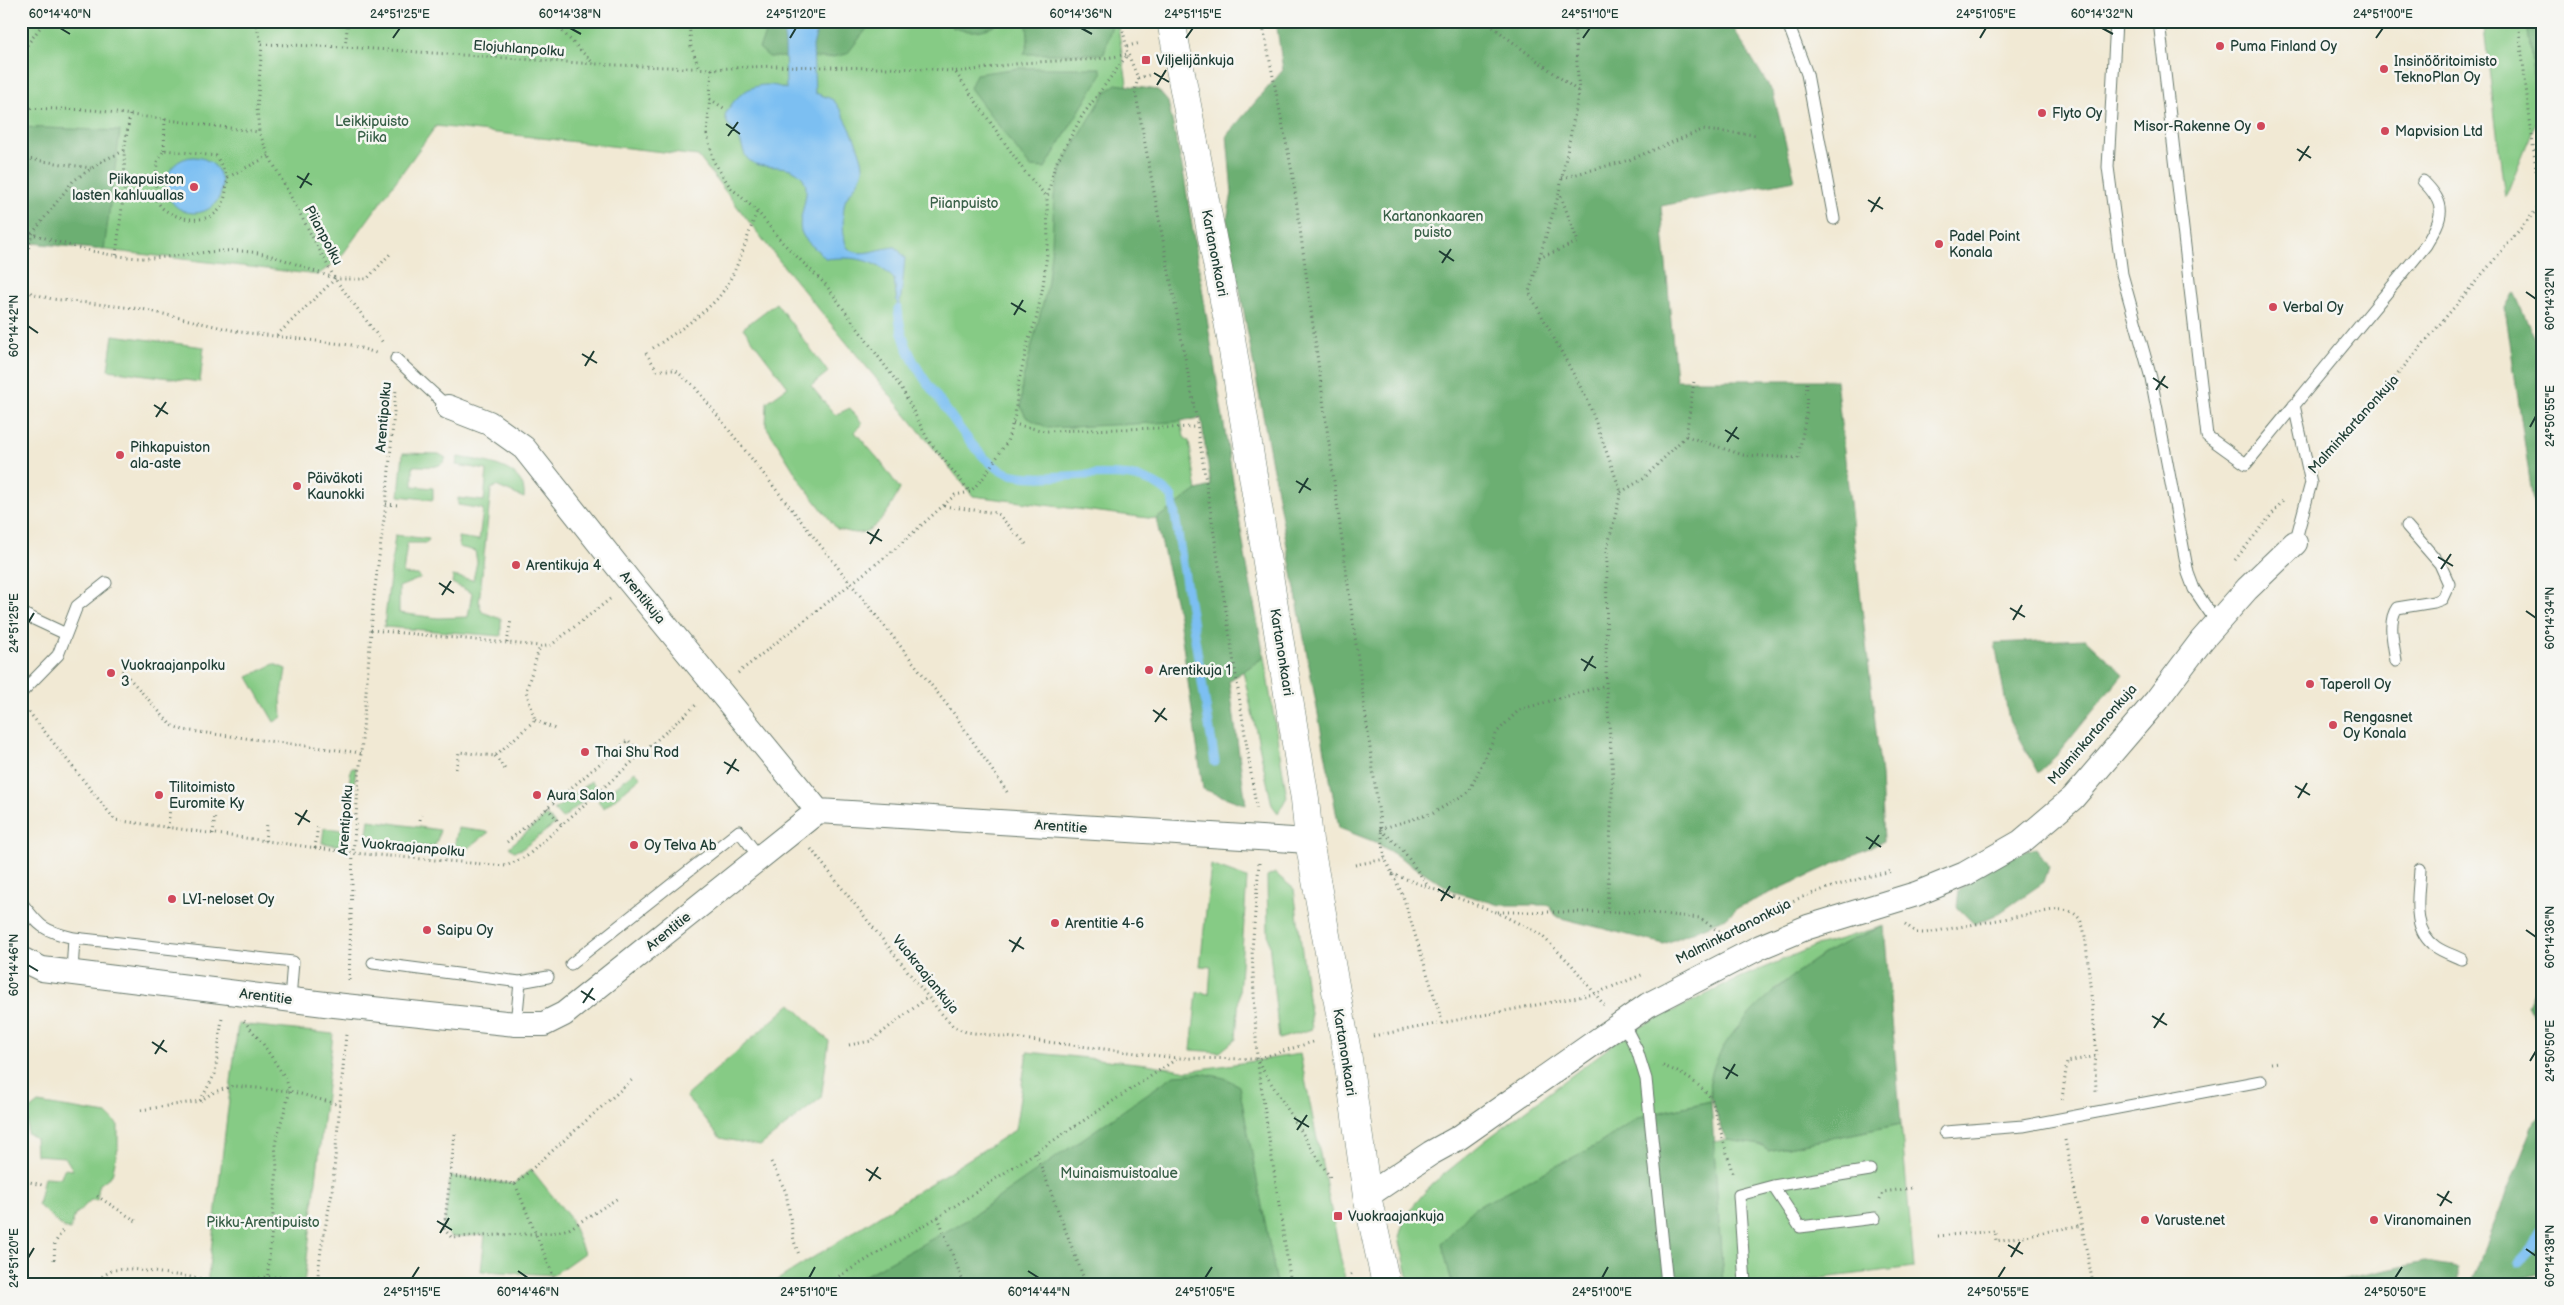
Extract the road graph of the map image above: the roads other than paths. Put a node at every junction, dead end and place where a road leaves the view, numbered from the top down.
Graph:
1 (1171, 21) edge
2 (1787, 21) edge
3 (2116, 21) edge
4 (2159, 21) edge
5 (2423, 181) dead end
6 (1834, 219) dead end
7 (396, 359) road end
8 (2294, 405) junction
9 (448, 407) joint
10 (2407, 526) dead end
11 (2295, 543) joint
12 (106, 583) dead end
13 (21, 613) edge
14 (2217, 623) junction
15 (66, 634) junction
16 (2396, 661) dead end
17 (21, 693) edge
18 (818, 811) junction
19 (1309, 841) junction
20 (760, 858) junction
21 (2420, 869) dead end
22 (21, 902) edge
23 (74, 938) junction
24 (21, 959) edge
25 (2461, 959) dead end
26 (373, 963) dead end
27 (570, 964) dead end
28 (72, 972) junction
29 (548, 977) dead end
30 (520, 982) junction
31 (290, 999) junction
32 (1623, 1023) junction
33 (516, 1024) junction
34 (2261, 1081) dead end
35 (1945, 1132) dead end
36 (1870, 1170) dead end
37 (1774, 1186) junction
38 (1366, 1196) junction
39 (1875, 1218) dead end
40 (1386, 1284) edge
41 (1667, 1284) edge
42 (1745, 1284) edge

1 - 19 street, Kartanonkaari
2 - 6 lane
3 - 14 lane
4 - 8 lane
5 - 8 lane
7 - 9 lane
8 - 11 lane
9 - 18 street, Arentikuja
10 - 16 lane
11 - 14 street, Malminkartanonkuja
12 - 15 lane
13 - 15 lane
14 - 32 street, Malminkartanonkuja
15 - 17 lane
18 - 19 street, Arentitie
18 - 20 street, Arentitie
19 - 38 street, Kartanonkaari
20 - 27 lane
20 - 33 street, Arentitie
21 - 25 lane
22 - 23 lane
23 - 28 lane
23 - 31 lane
24 - 28 street, Arentitie
26 - 30 lane
28 - 31 street, Arentitie
29 - 30 lane
30 - 33 lane
31 - 33 street, Arentitie
32 - 38 street, Malminkartanonkuja
32 - 41 lane
34 - 35 lane
36 - 37 lane
37 - 39 lane
37 - 42 lane
38 - 40 street, Kartanonkaari

